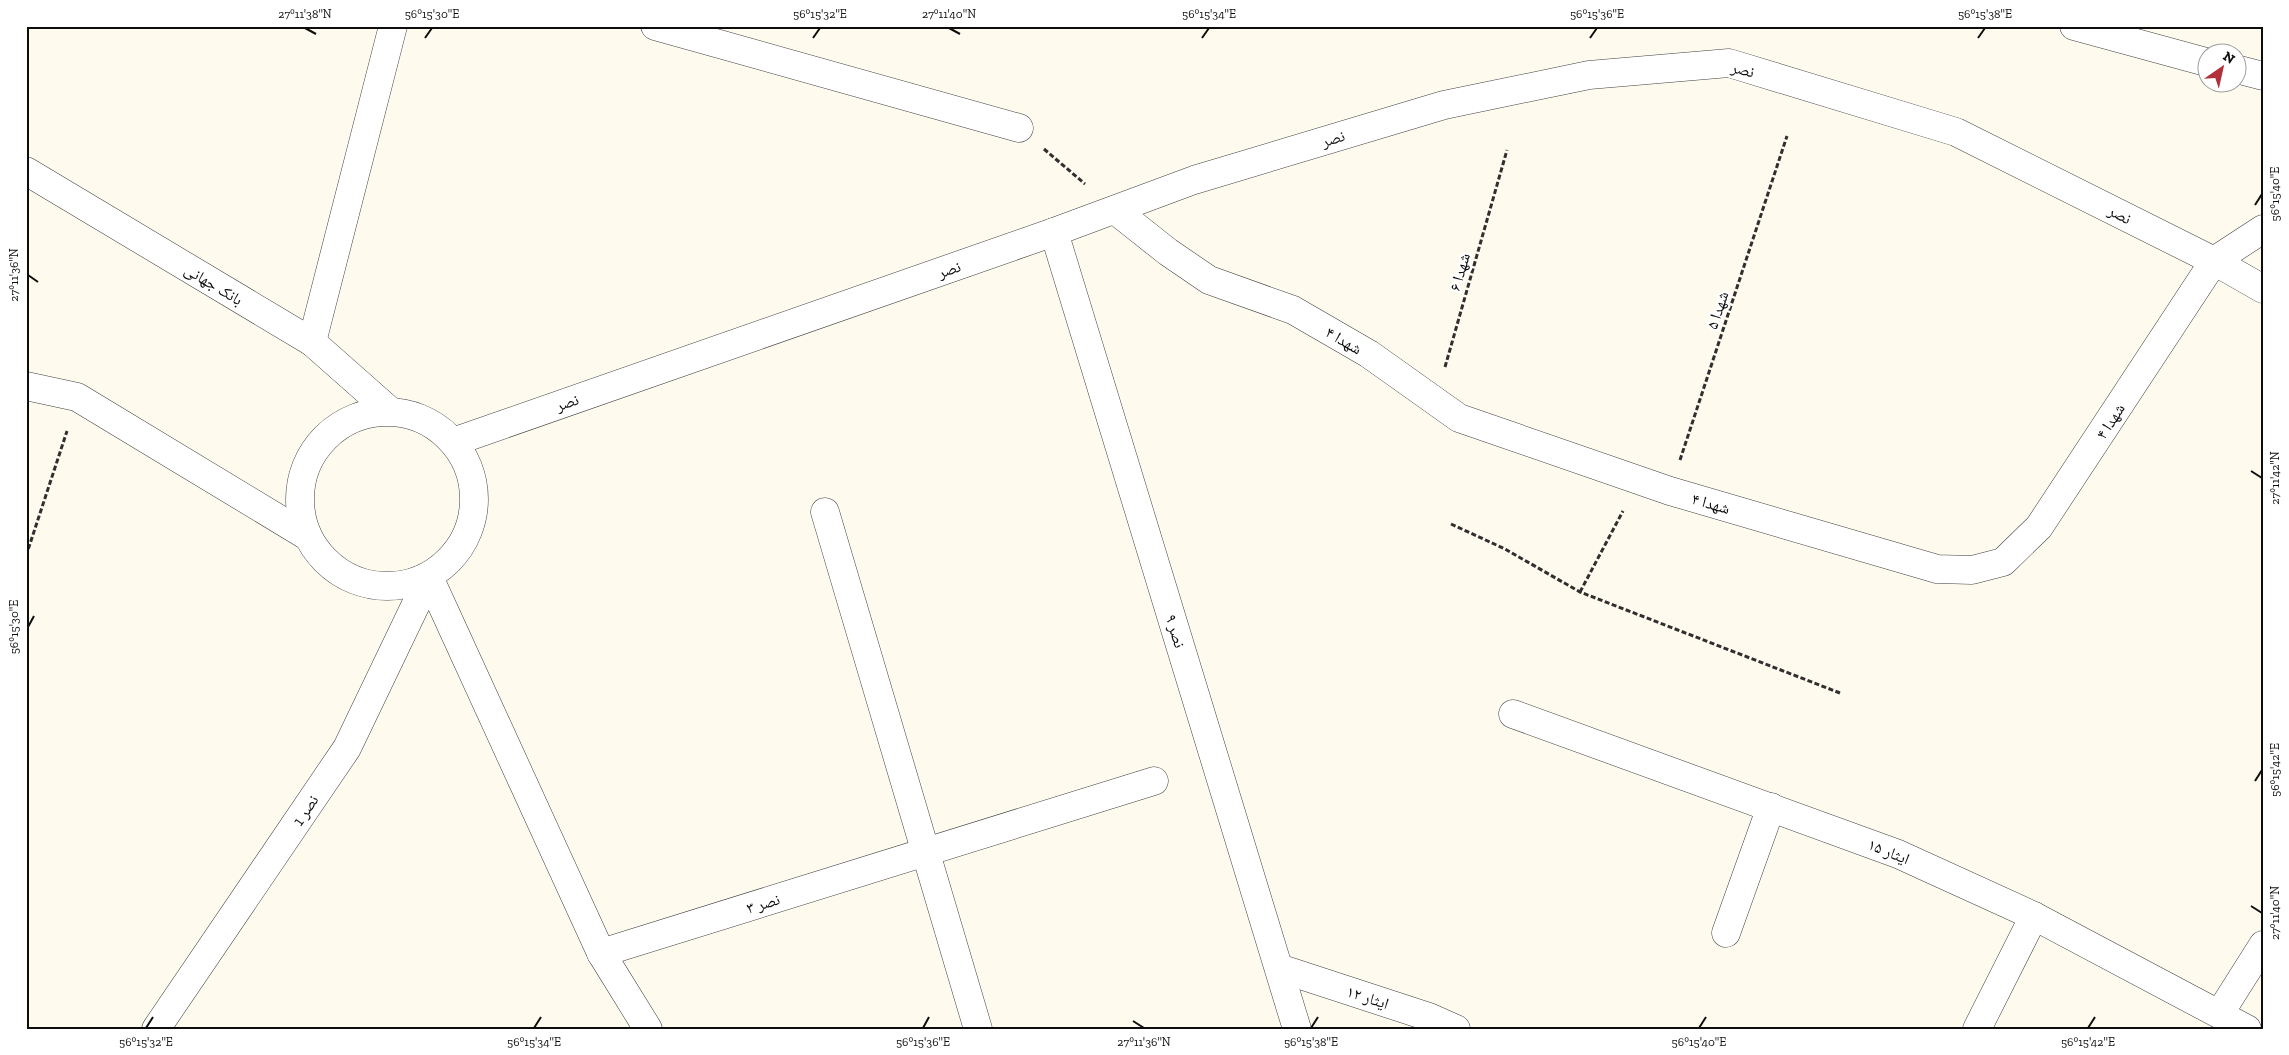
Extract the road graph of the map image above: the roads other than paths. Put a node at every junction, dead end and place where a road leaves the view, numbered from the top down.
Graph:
1 (393, 26) edge
2 (656, 26) edge
3 (2074, 26) edge
4 (2196, 59) edge
5 (2246, 72) edge
6 (2263, 76) edge
7 (1019, 128) road end
8 (26, 171) edge
9 (1115, 210) junction
10 (2263, 229) edge
11 (1054, 232) junction
12 (2214, 261) junction
13 (2263, 289) edge
14 (312, 342) junction
15 (26, 386) edge
16 (390, 411) junction
17 (453, 442) junction
18 (825, 512) dead end
19 (307, 536) junction
20 (429, 577) junction
21 (1513, 714) dead end
22 (1154, 781) dead end
23 (1771, 807) junction
24 (925, 853) junction
25 (2034, 916) junction
26 (1726, 933) dead end
27 (2263, 945) edge
28 (601, 953) junction
29 (1279, 968) junction
30 (2220, 1013) junction
31 (156, 1029) edge
32 (648, 1029) edge
33 (978, 1029) edge
34 (1297, 1029) edge
35 (1456, 1029) edge
36 (1977, 1029) edge
37 (2247, 1029) edge

1 - 14 street
2 - 7 street
3 - 4 street
5 - 6 street
8 - 14 street, بانک جهانی
9 - 11 street, نصر
9 - 12 street, نصر
9 - 12 street, شهدا ۴
10 - 12 street
11 - 17 street, نصر
11 - 29 street, نصر ۹
12 - 13 street, نصر
14 - 16 street, بانک جهانی
15 - 19 street
16 - 17 street
16 - 19 street
17 - 20 street
18 - 24 street
19 - 20 street
20 - 28 street
20 - 31 street, نصر 1
21 - 23 street, ایثار ۱۵
22 - 24 street, نصر ۳
23 - 25 street, ایثار ۱۵
23 - 26 street
24 - 28 street, نصر ۳
24 - 33 street
25 - 30 street, ایثار ۱۵
25 - 36 street
27 - 30 street
28 - 32 street
29 - 34 street, نصر ۹
29 - 35 street, ایثار ۱۲
30 - 37 street, ایثار ۱۵

